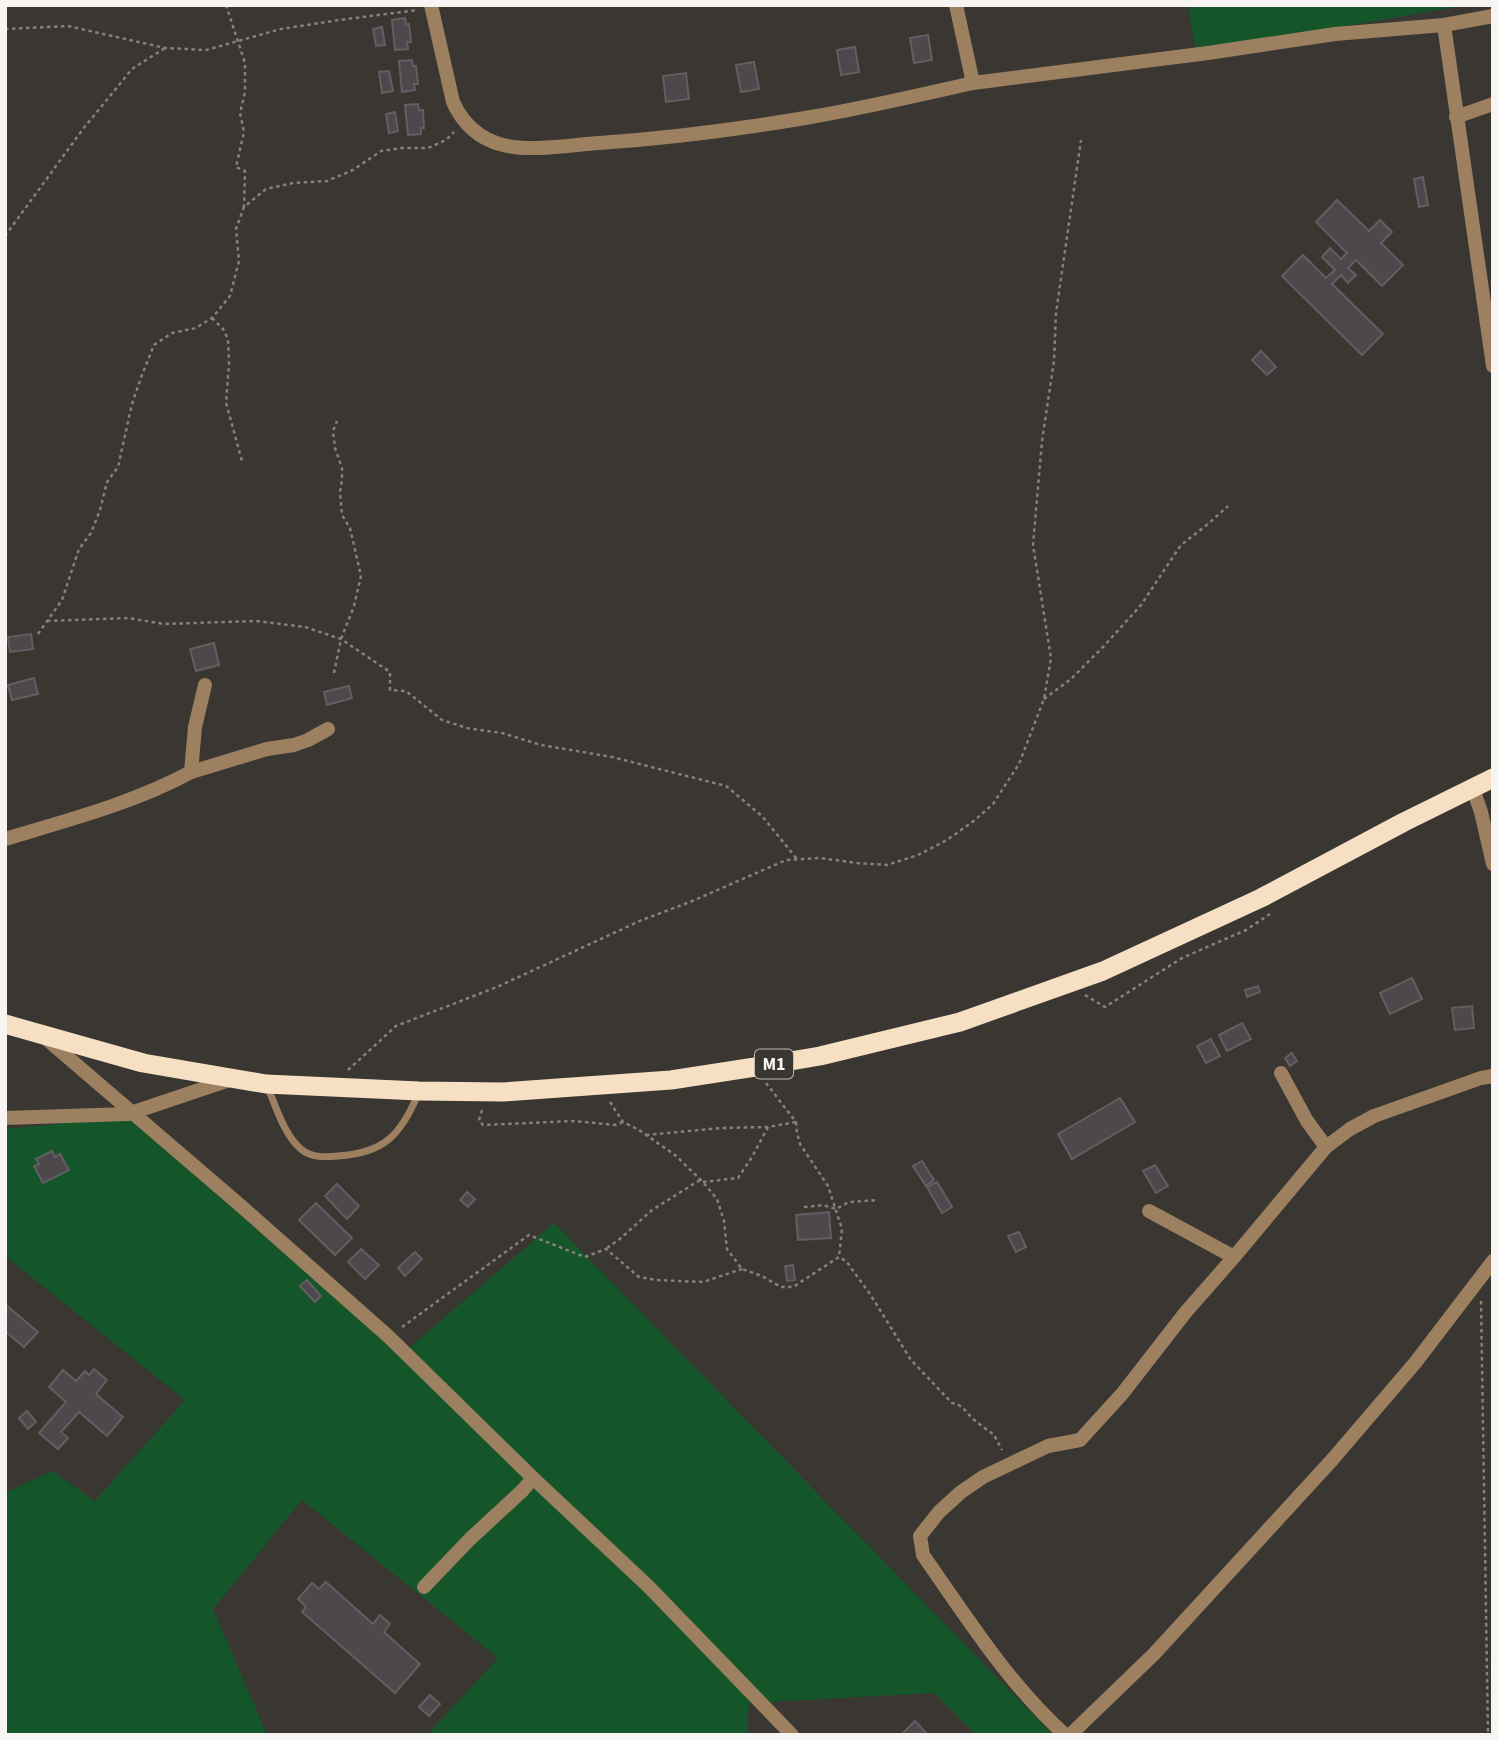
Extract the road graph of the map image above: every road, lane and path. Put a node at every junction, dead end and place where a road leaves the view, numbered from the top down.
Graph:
1 (226, 5) edge
2 (956, 5) edge
3 (432, 7) edge
4 (1493, 16) edge
5 (1444, 25) junction
6 (5, 29) edge
7 (238, 41) junction
8 (165, 48) junction
9 (972, 83) junction
10 (1493, 104) edge
11 (1456, 117) junction
12 (464, 123) junction
13 (1081, 140) dead end
14 (244, 207) junction
15 (5, 236) edge
16 (212, 318) junction
17 (1493, 366) edge
18 (337, 421) dead end
19 (242, 461) dead end
20 (1228, 506) dead end
21 (47, 621) junction
22 (38, 634) dead end
23 (341, 639) junction
24 (334, 673) dead end
25 (205, 684) dead end
26 (1044, 699) junction
27 (328, 729) dead end
28 (191, 772) junction
29 (1493, 778) edge
30 (1473, 789) junction
31 (5, 839) edge
32 (797, 859) junction
33 (1493, 864) edge
34 (1276, 911) dead end
35 (1067, 985) junction
36 (5, 1024) edge
37 (38, 1032) junction
38 (1281, 1073) dead end
39 (761, 1076) dead end
40 (1493, 1076) edge
41 (234, 1078) junction
42 (266, 1084) junction
43 (594, 1086) junction
44 (331, 1087) junction
45 (419, 1091) junction
46 (503, 1092) junction
47 (132, 1113) junction
48 (5, 1118) edge
49 (623, 1122) junction
50 (796, 1122) junction
51 (768, 1127) junction
52 (646, 1135) junction
53 (1326, 1147) junction
54 (702, 1181) junction
55 (878, 1200) dead end
56 (804, 1207) dead end
57 (836, 1209) junction
58 (1149, 1211) dead end
59 (606, 1249) junction
60 (839, 1257) junction
61 (1234, 1257) junction
62 (1493, 1261) edge
63 (742, 1269) junction
64 (1481, 1276) junction
65 (389, 1336) junction
66 (1012, 1464) junction
67 (533, 1478) junction
68 (424, 1587) dead end
69 (792, 1735) edge
70 (1065, 1735) edge
71 (1070, 1735) edge
72 (1488, 1735) edge

1 - 7 path
2 - 9 street
3 - 7 path
3 - 12 street
4 - 5 street
5 - 9 street
5 - 11 street
6 - 8 path
7 - 8 path
7 - 14 path
8 - 15 path
9 - 12 street
10 - 11 street
11 - 17 street
12 - 14 path
13 - 26 path
14 - 16 path
16 - 19 path
16 - 21 path
18 - 23 path
20 - 26 path
21 - 22 path
21 - 23 path
23 - 24 path
23 - 32 path
25 - 28 street
26 - 32 path
27 - 28 street
28 - 31 street
29 - 30 highway, M1
30 - 33 street
30 - 35 highway, M1
32 - 44 path
34 - 35 path
35 - 43 highway, M1
36 - 37 highway, M1
37 - 41 highway, M1
37 - 47 street
38 - 53 street
39 - 50 path
40 - 53 street
41 - 42 highway, M1
41 - 47 street
42 - 44 highway, M1
42 - 45 lane
43 - 46 highway, M1
43 - 49 path
44 - 45 highway, M1
45 - 46 highway, M1
46 - 49 path
47 - 48 street
47 - 65 street
49 - 52 path
50 - 51 path
50 - 57 path
51 - 52 path
51 - 54 path
52 - 54 path
53 - 61 street
54 - 59 path
54 - 63 path
55 - 57 path
56 - 57 path
57 - 60 path
58 - 61 street
59 - 63 path
59 - 65 path
60 - 63 path
60 - 66 path
61 - 66 street
62 - 64 street
64 - 71 street
64 - 72 path
65 - 67 street
66 - 70 street
67 - 68 street
67 - 69 street

